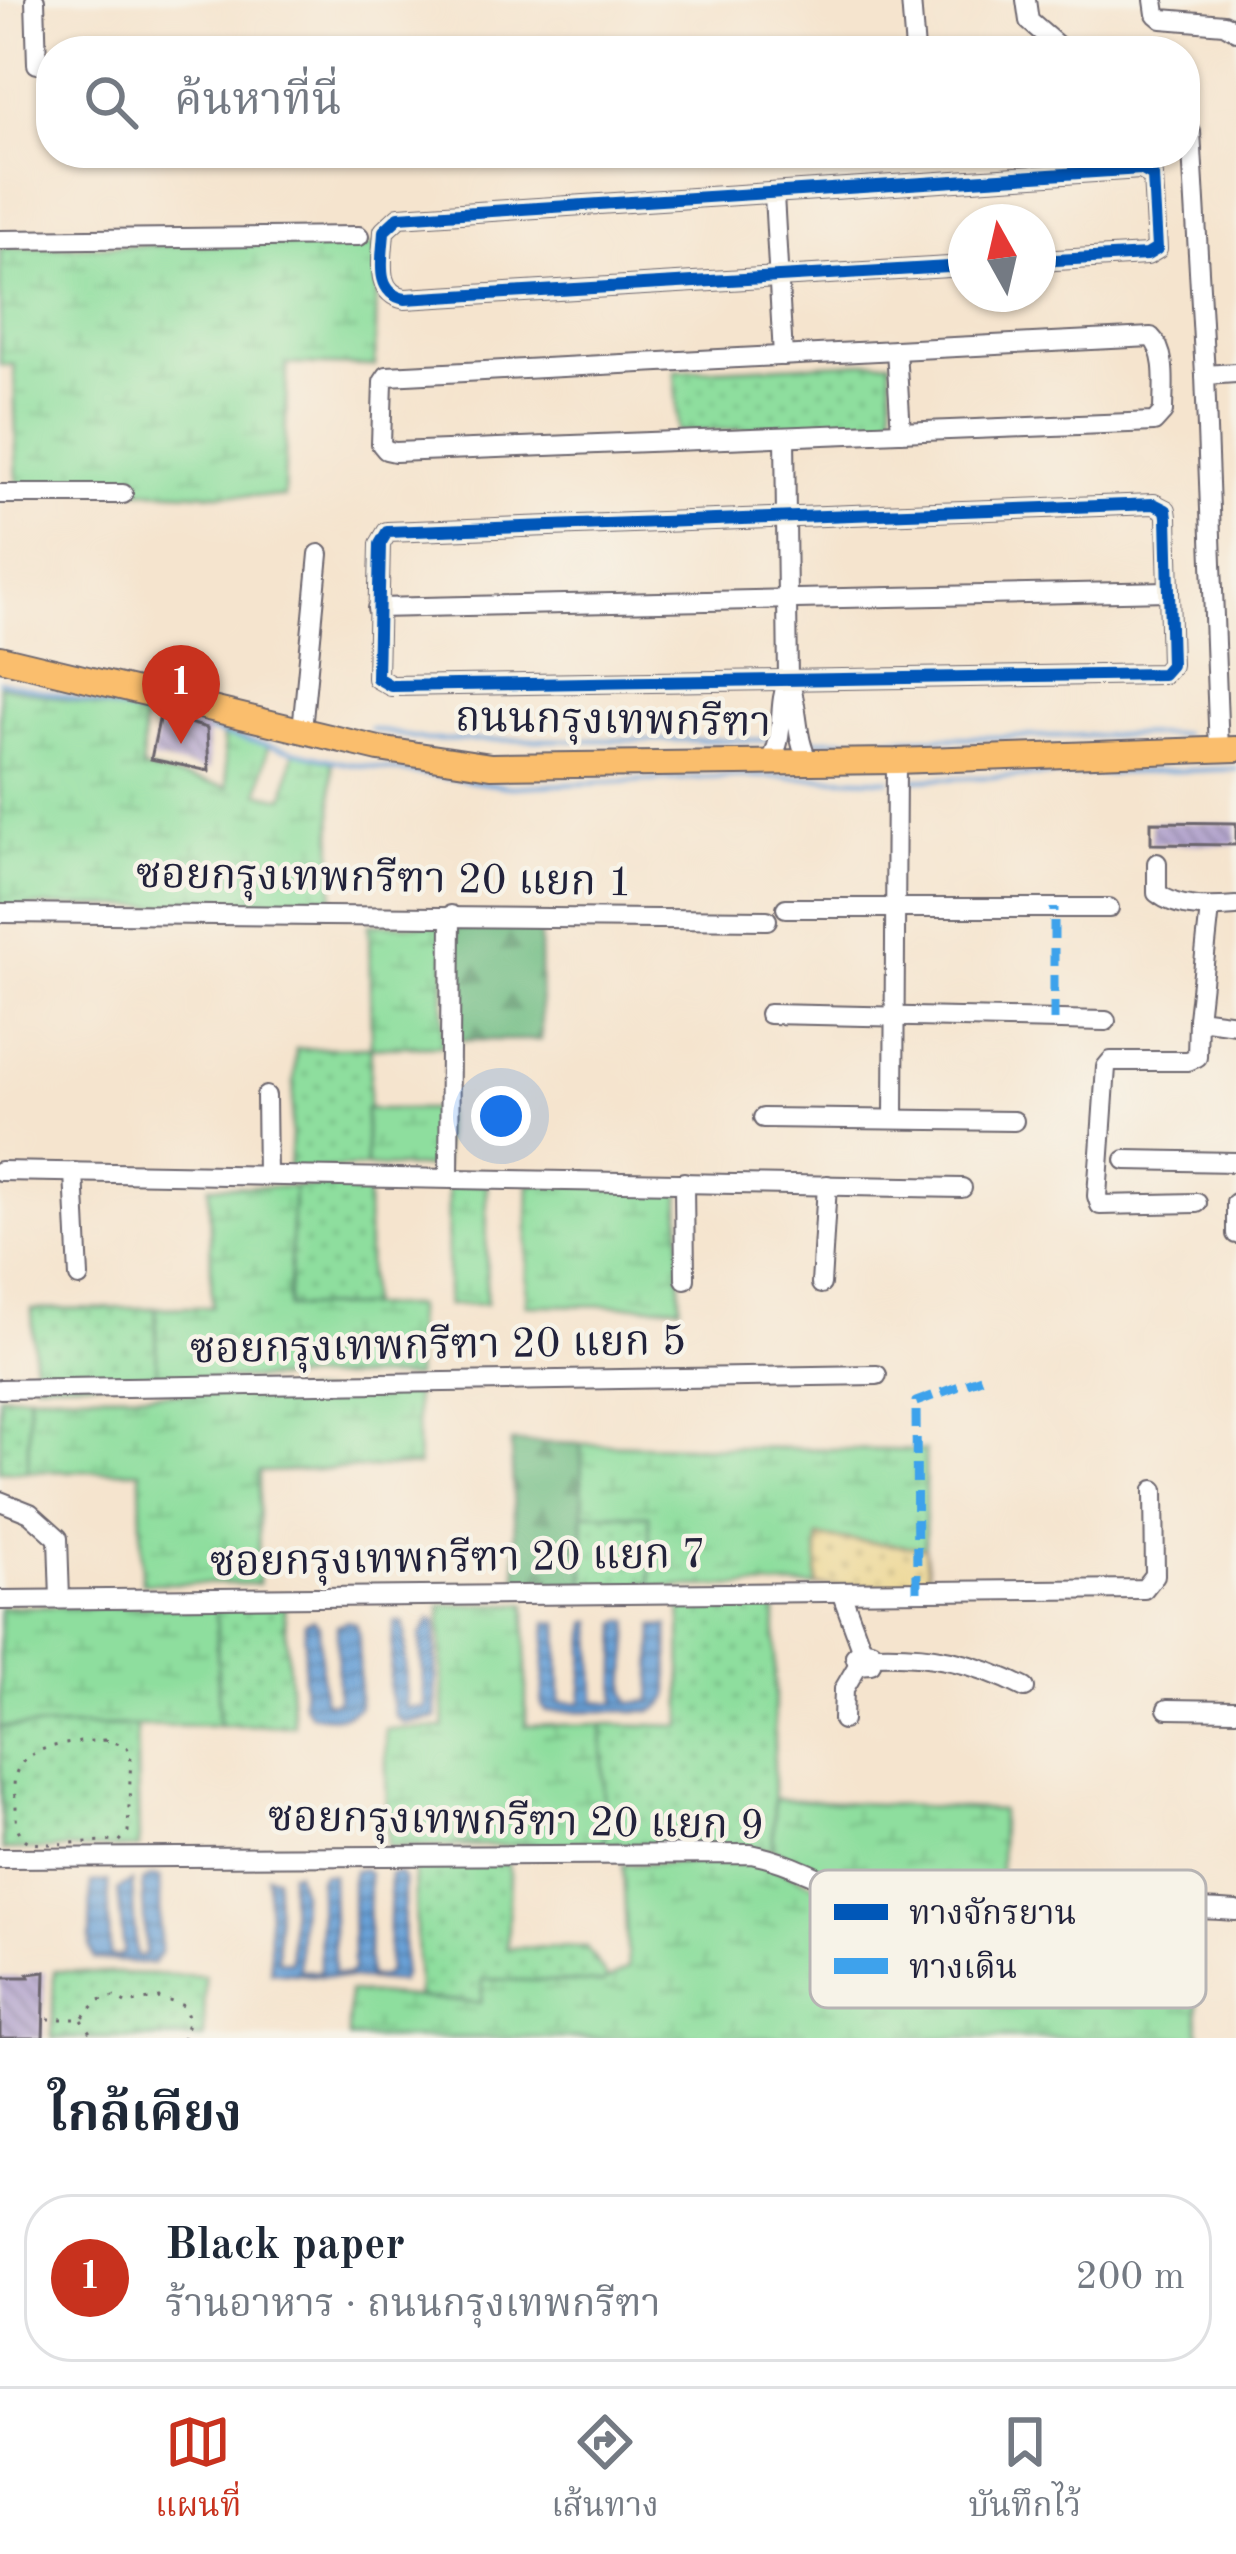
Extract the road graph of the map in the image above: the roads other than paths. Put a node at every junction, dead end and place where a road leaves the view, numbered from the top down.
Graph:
1 (35, 0) edge
2 (911, 0) edge
3 (1026, 0) edge
4 (1154, 0) edge
5 (1236, 31) edge
6 (37, 36) edge
7 (914, 36) edge
8 (1046, 36) edge
9 (1193, 168) edge
10 (774, 195) junction
11 (359, 236) dead end
12 (0, 240) edge
13 (1056, 260) edge
14 (948, 267) edge
15 (778, 277) junction
16 (896, 350) junction
17 (783, 356) junction
18 (1236, 373) edge
19 (1205, 375) junction
20 (901, 432) junction
21 (785, 436) junction
22 (0, 494) edge
23 (123, 494) dead end
24 (786, 518) junction
25 (319, 554) dead end
26 (1169, 591) junction
27 (787, 599) junction
28 (377, 608) junction
29 (1215, 634) junction
30 (1236, 634) edge
31 (0, 658) edge
32 (788, 680) junction
33 (302, 730) junction
34 (1228, 750) edge
35 (809, 763) junction
36 (769, 764) junction
37 (896, 767) junction
38 (1157, 863) dead end
39 (1236, 906) edge
40 (786, 908) dead end
41 (895, 908) junction
42 (1109, 908) dead end
43 (1210, 908) junction
44 (0, 913) edge
45 (451, 915) junction
46 (767, 920) dead end
47 (770, 1014) dead end
48 (894, 1017) junction
49 (1198, 1019) junction
50 (1106, 1021) dead end
51 (1236, 1024) edge
52 (266, 1096) dead end
53 (763, 1118) dead end
54 (894, 1119) junction
55 (1015, 1121) dead end
56 (1125, 1160) dead end
57 (1236, 1162) edge
58 (0, 1171) edge
59 (74, 1172) junction
60 (267, 1175) junction
61 (449, 1178) junction
62 (684, 1182) junction
63 (827, 1185) junction
64 (962, 1188) dead end
65 (1197, 1203) dead end
66 (1236, 1203) edge
67 (1236, 1234) edge
68 (79, 1277) dead end
69 (686, 1279) dead end
70 (821, 1284) dead end
71 (877, 1375) dead end
72 (0, 1389) edge
73 (1154, 1490) dead end
74 (0, 1501) edge
75 (841, 1592) junction
76 (60, 1599) junction
77 (0, 1600) edge
78 (864, 1656) junction
79 (1025, 1688) dead end
80 (1167, 1709) dead end
81 (1236, 1710) edge
82 (843, 1720) dead end
83 (0, 1858) edge
84 (810, 1876) edge
85 (1206, 1909) edge
86 (1236, 1911) edge

1 - 6 street
2 - 7 street
3 - 8 street
4 - 5 street
9 - 19 street
10 - 13 street
10 - 15 street
10 - 15 street
11 - 12 street
14 - 15 street
15 - 17 street
16 - 17 street
16 - 20 street
16 - 20 street
17 - 21 street
18 - 19 street
19 - 29 street
20 - 21 street
21 - 24 street
22 - 23 street
24 - 26 street
24 - 27 street
24 - 28 street
25 - 33 street
26 - 27 street
26 - 32 street
27 - 28 street
27 - 32 street
28 - 32 street
29 - 30 street
29 - 34 street
31 - 33 main road, ถนนกรุงเทพกรีฑา
32 - 35 street
32 - 36 street
33 - 36 main road, ถนนกรุงเทพกรีฑา
34 - 37 main road, ถนนกรุงเทพกรีฑา
35 - 36 main road, ถนนกรุงเทพกรีฑา
35 - 37 main road, ถนนกรุงเทพกรีฑา
37 - 41 street
38 - 43 street
39 - 43 street
40 - 41 street
41 - 42 street
41 - 48 street
43 - 49 street
44 - 45 street, ซอยกรุงเทพกรีฑา 20 แยก 1
45 - 46 street, ซอยกรุงเทพกรีฑา 20 แยก 1
45 - 61 street
47 - 48 street
48 - 50 street
48 - 54 street
49 - 51 street
49 - 65 street
52 - 60 street
53 - 54 street
54 - 55 street
56 - 57 street
58 - 59 street
59 - 60 street
59 - 68 street
60 - 61 street
61 - 62 street
62 - 63 street
62 - 69 street
63 - 64 street
63 - 70 street
66 - 67 street
71 - 72 street, ซอยกรุงเทพกรีฑา 20 แยก 5
73 - 75 street, ซอยกรุงเทพกรีฑา 20 แยก 7
74 - 76 street
75 - 76 street, ซอยกรุงเทพกรีฑา 20 แยก 7
75 - 78 street
76 - 77 street, ซอยกรุงเทพกรีฑา 20 แยก 7
78 - 79 street
78 - 82 street
80 - 81 street
83 - 84 street, ซอยกรุงเทพกรีฑา 20 แยก 9
85 - 86 street, ซอยกรุงเทพกรีฑา 20 แยก 9

